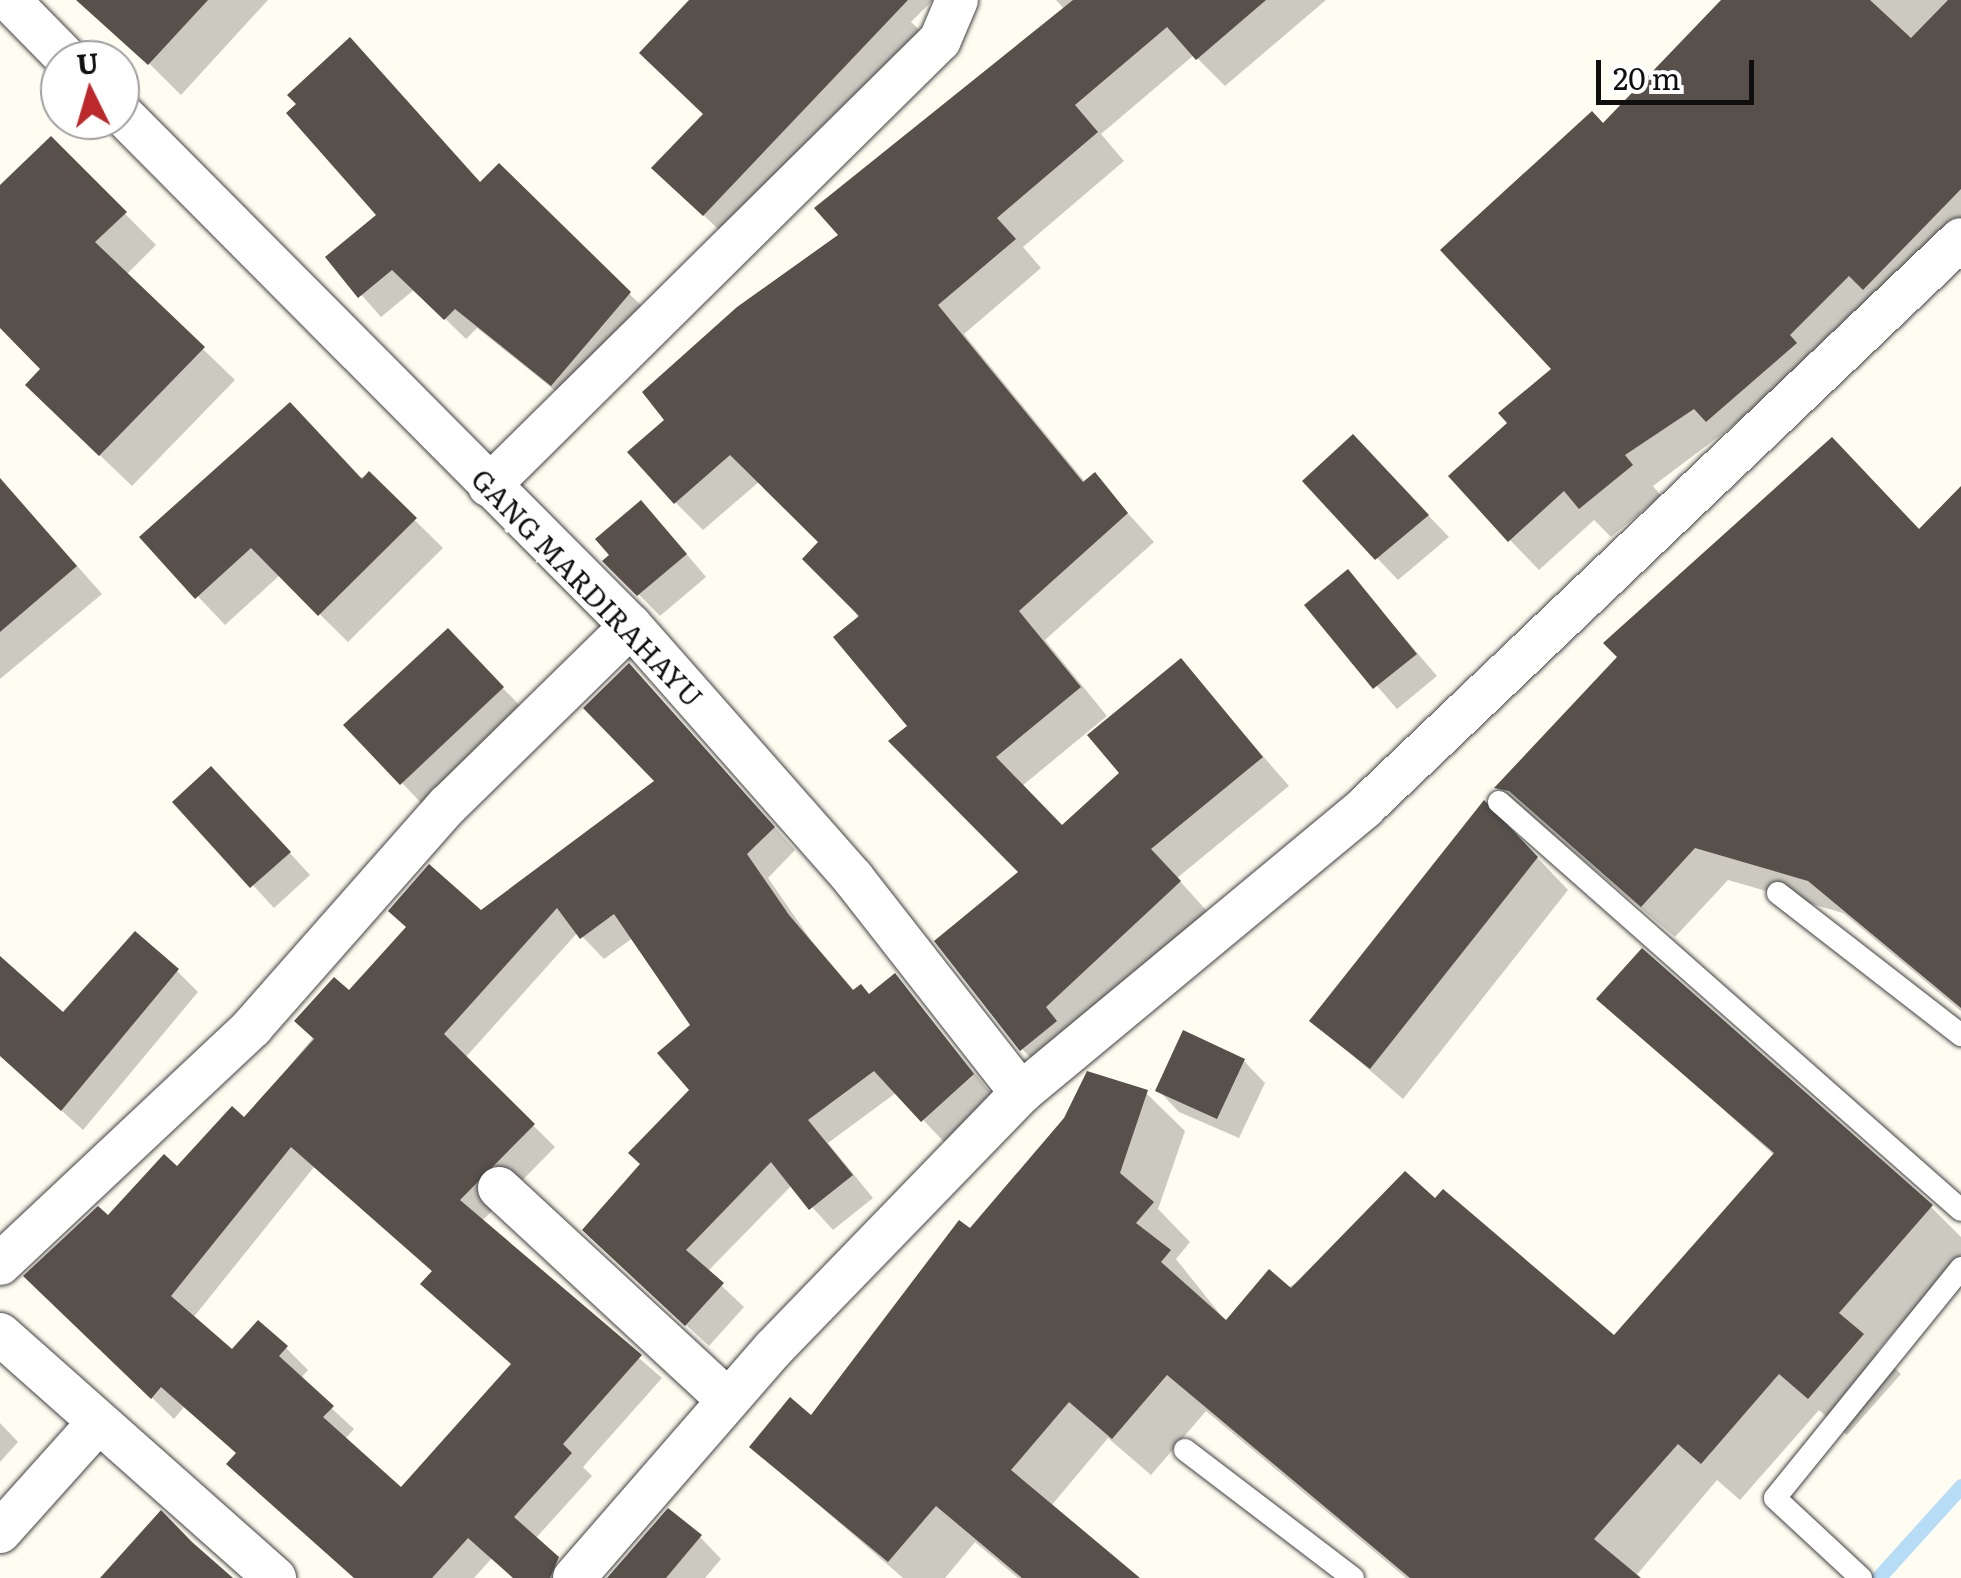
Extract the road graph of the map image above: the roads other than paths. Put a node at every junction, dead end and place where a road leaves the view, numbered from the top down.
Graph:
1 (9, 0) edge
2 (957, 0) edge
3 (48, 40) edge
4 (140, 132) edge
5 (1961, 239) edge
6 (489, 486) junction
7 (631, 626) junction
8 (1500, 802) dead end
9 (1778, 892) dead end
10 (1961, 1035) edge
11 (1021, 1094) junction
12 (499, 1188) dead end
13 (1961, 1210) edge
14 (0, 1264) edge
15 (1961, 1268) edge
16 (0, 1334) edge
17 (728, 1400) junction
18 (96, 1424) junction
19 (1184, 1450) dead end
20 (0, 1532) edge
21 (275, 1578) edge
22 (574, 1578) edge
23 (1354, 1578) edge
24 (1862, 1578) edge

1 - 3 street
2 - 6 street
4 - 6 street, GANG MARDIRAHAYU
5 - 11 street
6 - 7 street, GANG MARDIRAHAYU
7 - 11 street, GANG MARDIRAHAYU
7 - 14 street
8 - 13 lane
9 - 10 lane
11 - 17 street
12 - 17 street
15 - 24 lane
16 - 18 street
17 - 22 street
18 - 20 street
18 - 21 street
19 - 23 lane

